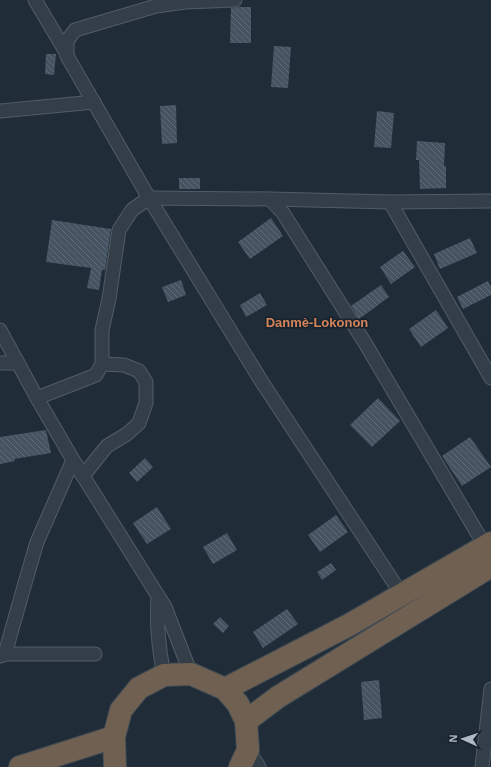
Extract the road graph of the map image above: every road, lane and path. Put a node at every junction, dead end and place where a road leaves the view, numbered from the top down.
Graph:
1 (35, 0) edge
2 (234, 0) edge
3 (154, 3) edge
4 (68, 56) junction
5 (94, 102) junction
6 (0, 112) edge
7 (149, 198) junction
8 (270, 199) junction
9 (491, 201) edge
10 (390, 202) junction
11 (0, 330) edge
12 (0, 363) edge
13 (18, 363) junction
14 (102, 364) junction
15 (491, 378) edge
16 (37, 398) junction
17 (74, 460) junction
18 (83, 476) junction
19 (489, 552) edge
20 (402, 595) junction
21 (158, 598) junction
22 (95, 654) dead end
23 (3, 655) edge
24 (191, 674) junction
25 (164, 675) junction
26 (491, 689) edge
27 (225, 690) junction
28 (246, 721) junction
29 (114, 737) junction
30 (249, 761) edge
31 (20, 767) edge
32 (115, 767) edge
33 (482, 767) edge

1 - 4 street
2 - 3 street
3 - 4 street
4 - 5 street
5 - 6 street
5 - 7 street
7 - 8 street
7 - 14 street
7 - 20 street
8 - 10 street
8 - 19 street
9 - 10 street
10 - 15 street
11 - 13 street
12 - 13 street
13 - 16 street
14 - 16 street
14 - 18 street
16 - 17 street
17 - 18 street
17 - 23 street
18 - 21 street
19 - 20 highway
19 - 28 highway
20 - 27 highway
21 - 24 street
21 - 25 street
22 - 23 street
24 - 25 highway
24 - 27 highway
25 - 29 highway
26 - 33 street
27 - 28 highway
28 - 30 highway
29 - 31 highway
29 - 32 highway

